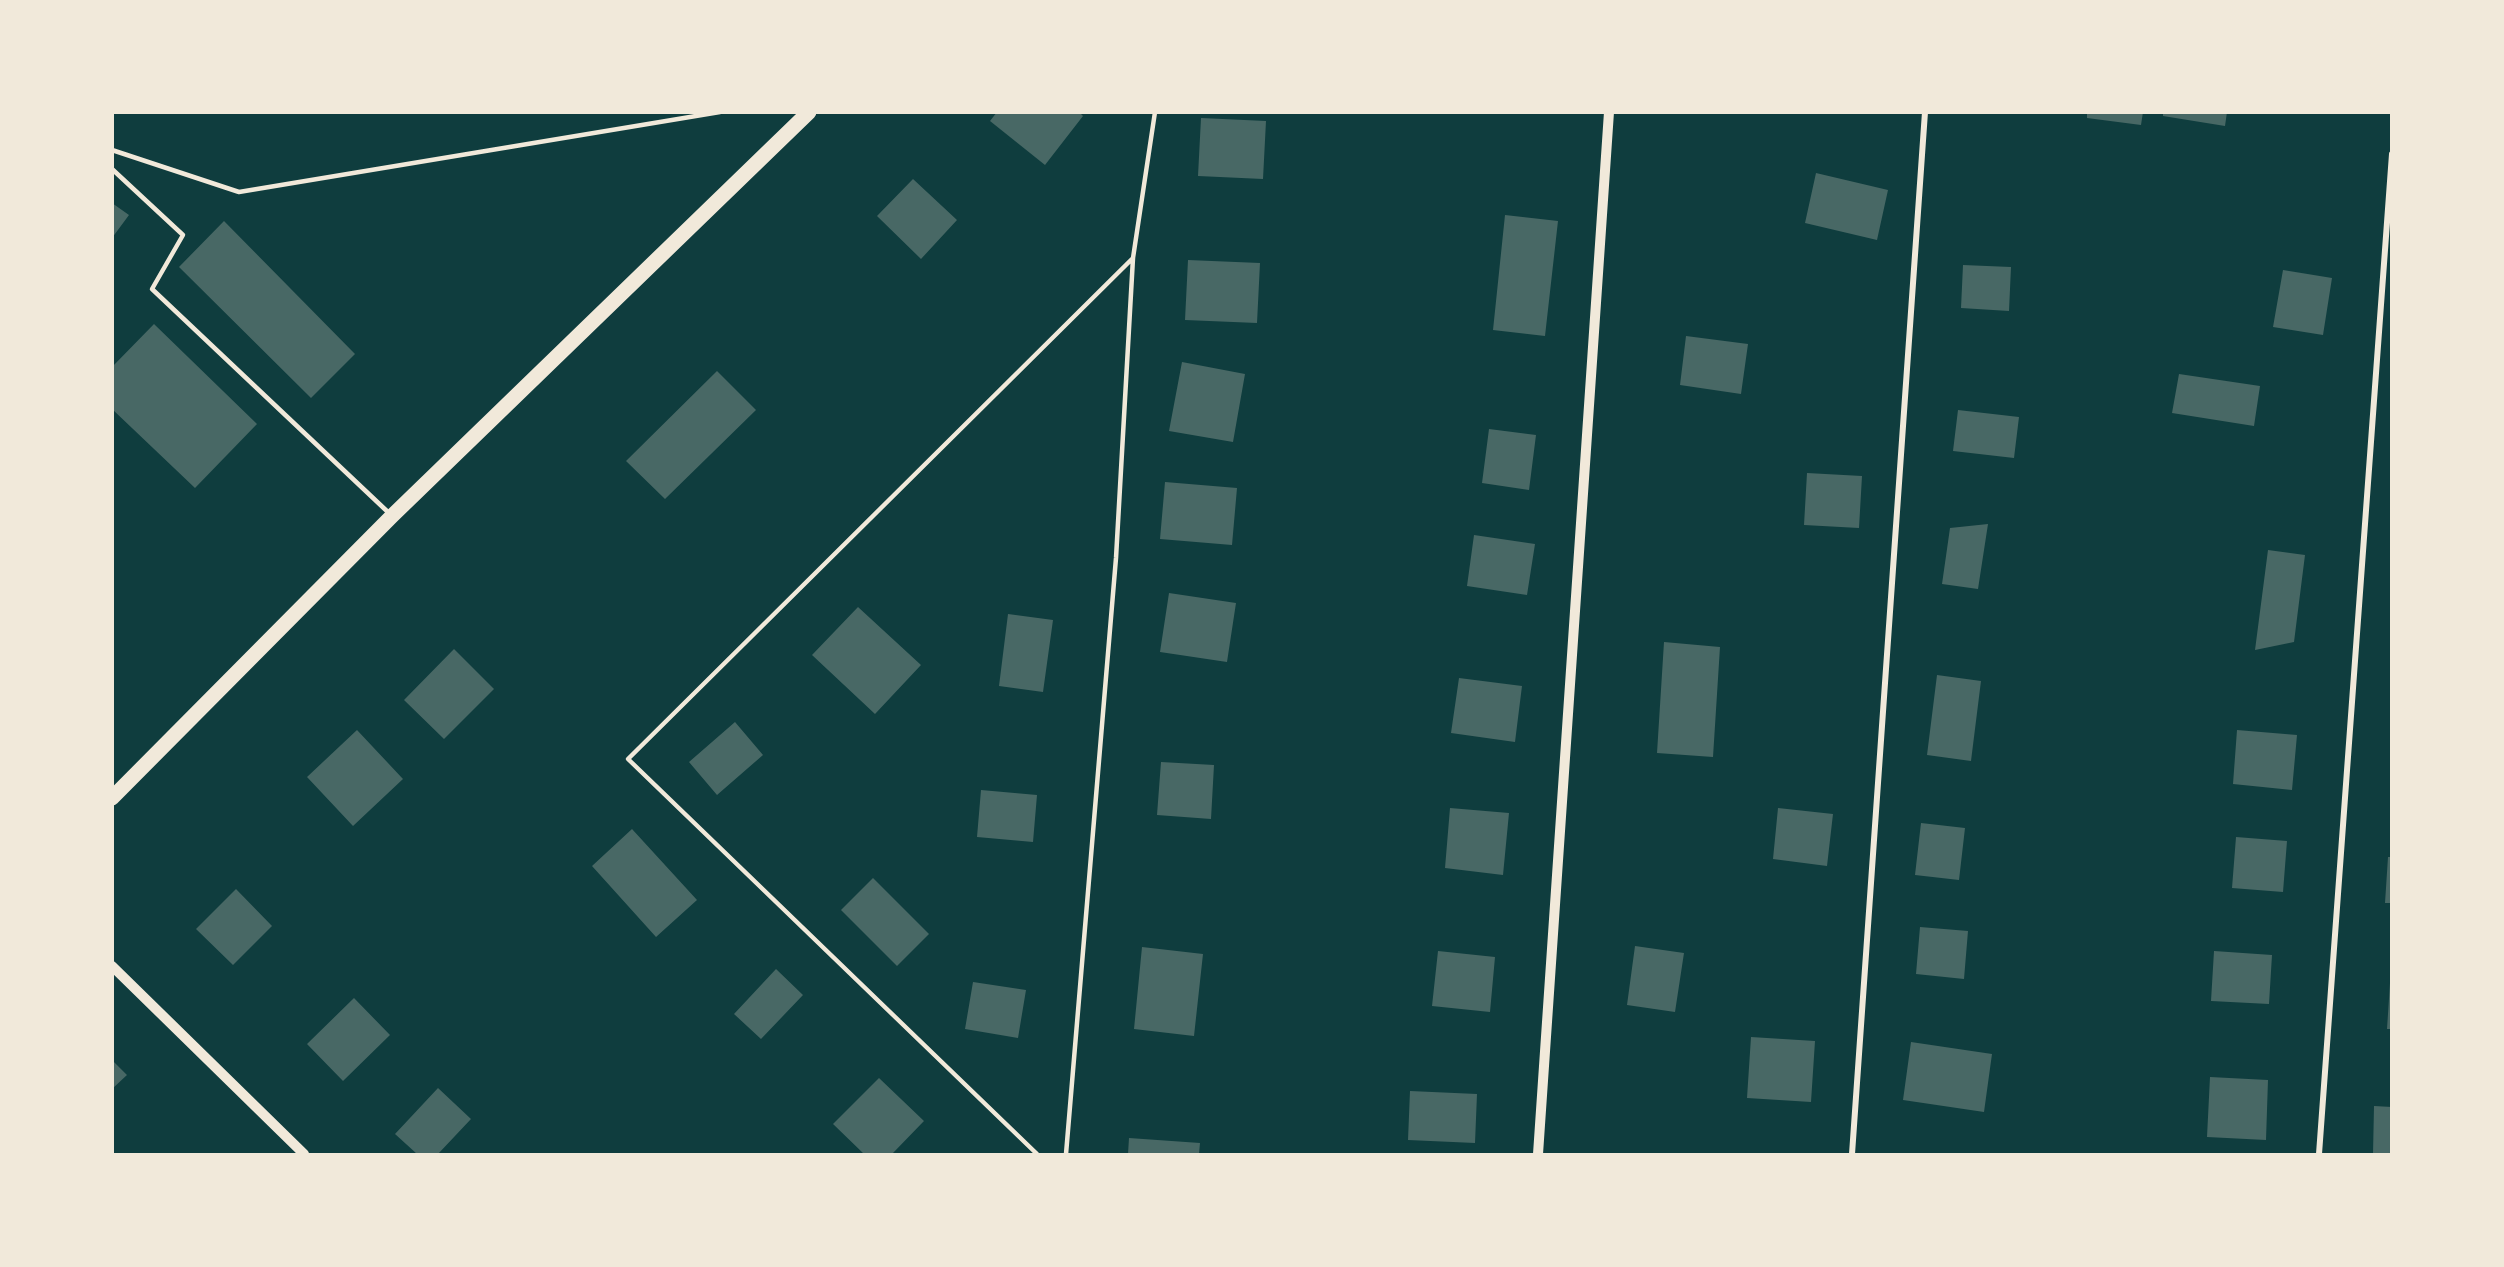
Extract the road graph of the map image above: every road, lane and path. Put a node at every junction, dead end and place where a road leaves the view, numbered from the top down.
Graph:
1 (720, 112) edge
2 (809, 112) edge
3 (1155, 112) edge
4 (1609, 112) edge
5 (1924, 112) edge
6 (112, 150) edge
7 (2391, 154) edge
8 (112, 169) edge
9 (1133, 258) junction
10 (392, 516) junction
11 (112, 798) edge
12 (112, 966) edge
13 (304, 1155) edge
14 (1037, 1155) edge
15 (1066, 1155) edge
16 (1538, 1155) edge
17 (1852, 1155) edge
18 (2319, 1155) edge

1 - 6 lane
2 - 10 main road
3 - 9 lane
4 - 16 street
5 - 17 street
7 - 18 street
8 - 10 lane
9 - 14 lane
9 - 15 lane
10 - 11 main road
12 - 13 street

